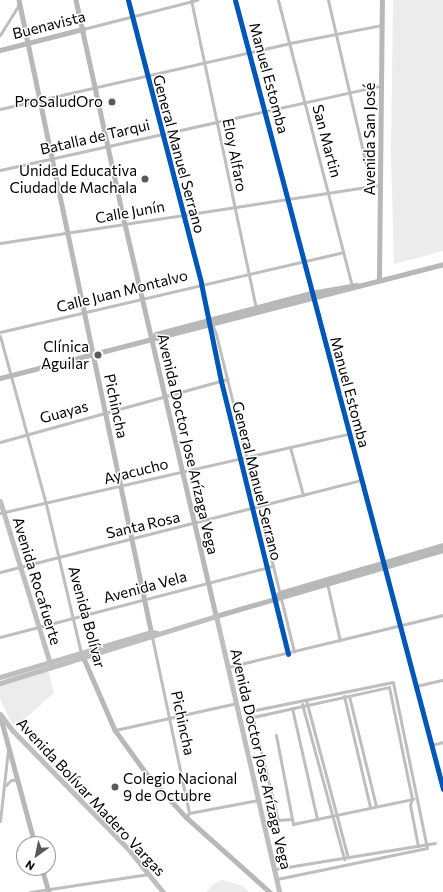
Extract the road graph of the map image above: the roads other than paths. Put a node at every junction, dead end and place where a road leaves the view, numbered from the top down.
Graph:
1 (76, 0) edge
2 (128, 0) edge
3 (197, 0) edge
4 (236, 0) edge
5 (278, 0) edge
6 (328, 0) edge
7 (382, 0) edge
8 (20, 1) edge
9 (191, 1) edge
10 (132, 17) junction
11 (382, 25) junction
12 (83, 30) junction
13 (335, 34) junction
14 (0, 35) edge
15 (28, 42) junction
16 (290, 43) junction
17 (0, 50) edge
18 (250, 52) junction
19 (204, 63) junction
20 (146, 76) junction
21 (382, 85) junction
22 (94, 88) junction
23 (348, 92) junction
24 (40, 100) junction
25 (305, 102) junction
26 (0, 109) edge
27 (265, 110) junction
28 (217, 122) junction
29 (162, 134) junction
30 (107, 145) junction
31 (52, 158) junction
32 (0, 170) edge
33 (382, 185) junction
34 (371, 186) junction
35 (329, 193) junction
36 (288, 200) junction
37 (234, 207) junction
38 (183, 214) junction
39 (125, 224) junction
40 (70, 234) junction
41 (0, 244) edge
42 (343, 252) junction
43 (303, 260) junction
44 (443, 264) edge
45 (248, 272) junction
46 (379, 278) junction
47 (201, 283) junction
48 (354, 286) junction
49 (311, 293) junction
50 (142, 297) junction
51 (313, 299) junction
52 (256, 308) junction
53 (83, 312) junction
54 (258, 314) junction
55 (210, 322) junction
56 (0, 332) edge
57 (0, 336) edge
58 (152, 339) junction
59 (92, 354) junction
60 (11, 375) junction
61 (0, 378) edge
62 (227, 379) junction
63 (221, 381) junction
64 (165, 397) junction
65 (104, 412) junction
66 (26, 434) junction
67 (348, 434) junction
68 (0, 442) edge
69 (290, 447) junction
70 (246, 457) junction
71 (240, 458) junction
72 (182, 471) junction
73 (361, 480) junction
74 (121, 486) junction
75 (303, 495) junction
76 (0, 501) edge
77 (46, 504) junction
78 (259, 507) junction
79 (252, 509) junction
80 (2, 512) edge
81 (195, 524) junction
82 (131, 538) junction
83 (443, 545) edge
84 (443, 550) edge
85 (59, 558) junction
86 (382, 562) junction
87 (273, 566) junction
88 (22, 567) junction
89 (266, 568) junction
90 (383, 568) junction
91 (0, 572) edge
92 (207, 582) junction
93 (326, 582) junction
94 (280, 593) junction
95 (282, 598) junction
96 (144, 599) junction
97 (273, 599) junction
98 (443, 615) edge
99 (73, 616) junction
100 (216, 616) junction
101 (400, 626) junction
102 (40, 627) junction
103 (152, 635) junction
104 (0, 637) edge
105 (340, 641) junction
106 (294, 652) junction
107 (288, 654) junction
108 (82, 655) junction
109 (50, 665) junction
110 (228, 667) junction
111 (0, 678) edge
112 (443, 680) edge
113 (0, 683) edge
114 (416, 686) junction
115 (344, 692) junction
116 (349, 696) junction
117 (345, 697) junction
118 (301, 700) junction
119 (306, 700) junction
120 (236, 703) junction
121 (308, 705) junction
122 (303, 706) junction
123 (292, 708) junction
124 (1, 716) edge
125 (169, 717) junction
126 (253, 717) junction
127 (115, 730) junction
128 (276, 735) dead end
129 (443, 742) edge
130 (431, 745) junction
131 (8, 750) junction
132 (16, 780) junction
133 (6, 785) junction
134 (443, 789) edge
135 (414, 798) junction
136 (259, 800) junction
137 (376, 806) junction
138 (370, 807) junction
139 (0, 814) edge
140 (336, 814) junction
141 (188, 815) junction
142 (332, 815) junction
143 (317, 818) junction
144 (292, 819) junction
145 (0, 821) edge
146 (33, 836) edge
147 (435, 843) dead end
148 (426, 844) junction
149 (418, 846) junction
150 (348, 858) junction
151 (344, 859) junction
152 (275, 869) junction
153 (290, 869) junction
154 (149, 874) junction
155 (291, 874) junction
156 (44, 876) edge
157 (277, 879) junction
158 (49, 891) edge
159 (30, 892) edge
160 (164, 892) edge
161 (270, 892) edge
162 (279, 892) edge

1 - 12 street, Avenida Doctor Jose Arízaga Vega
2 - 10 street, General Manuel Serrano
3 - 9 street, Buenavista
4 - 18 street, Manuel Estomba
5 - 16 street, San Martin
6 - 13 street
7 - 11 street, Avenida San José
8 - 14 street
8 - 15 street, Pichincha
9 - 10 street, Buenavista
9 - 19 street, Eloy Alfaro
10 - 12 street, Buenavista
10 - 20 street, General Manuel Serrano
11 - 13 street
11 - 21 street, Avenida San José
12 - 15 street, Buenavista
12 - 22 street, Avenida Doctor Jose Arízaga Vega
13 - 16 street
13 - 23 street
15 - 17 street, Buenavista
15 - 24 street, Pichincha
16 - 18 street
16 - 25 street, San Martin
18 - 19 street
18 - 27 street, Manuel Estomba
19 - 20 street
19 - 28 street, Eloy Alfaro
20 - 22 street
20 - 29 street, General Manuel Serrano
21 - 23 street, Batalla de Tarqui
21 - 33 street, Avenida San José
22 - 24 street
22 - 30 street, Avenida Doctor Jose Arízaga Vega
23 - 25 street, Batalla de Tarqui
23 - 34 street
24 - 26 street
24 - 31 street, Pichincha
25 - 27 street, Batalla de Tarqui
25 - 35 street, San Martin
27 - 28 street, Batalla de Tarqui
27 - 36 street, Manuel Estomba
28 - 29 street, Batalla de Tarqui
28 - 37 street, Eloy Alfaro
29 - 30 street, Batalla de Tarqui
29 - 38 street, General Manuel Serrano
30 - 31 street, Batalla de Tarqui
30 - 39 street, Avenida Doctor Jose Arízaga Vega
31 - 32 street, Batalla de Tarqui
31 - 40 street, Pichincha
33 - 34 street, Calle Junín
33 - 46 street, Avenida San José
34 - 35 street, Calle Junín
35 - 36 street, Calle Junín
35 - 42 street, San Martin
36 - 37 street, Calle Junín
36 - 43 street, Manuel Estomba
37 - 38 street, Calle Junín
37 - 45 street, Eloy Alfaro
38 - 39 street, Calle Junín
38 - 47 street, General Manuel Serrano
39 - 40 street, Calle Junín
39 - 50 street, Avenida Doctor Jose Arízaga Vega
40 - 41 street, Calle Junín
40 - 53 street, Pichincha
42 - 43 street, Calle Juan Montalvo
42 - 48 street, San Martin
43 - 45 street, Calle Juan Montalvo
43 - 49 street, Manuel Estomba
44 - 46 street
45 - 47 street, Calle Juan Montalvo
45 - 52 street, Eloy Alfaro
46 - 48 street
47 - 50 street, Calle Juan Montalvo
47 - 55 street, General Manuel Serrano
48 - 49 street
48 - 51 street
49 - 51 street, Manuel Estomba
49 - 52 street
50 - 53 street, Calle Juan Montalvo
50 - 58 street, Avenida Doctor Jose Arízaga Vega
51 - 54 street
51 - 67 street, Manuel Estomba
52 - 54 street, Eloy Alfaro
52 - 55 street
53 - 56 street, Calle Juan Montalvo
53 - 59 street, Pichincha
54 - 55 street
55 - 58 street
55 - 62 street, General Manuel Serrano
55 - 63 street, General Manuel Serrano
57 - 60 street, Avenida Bolívar
58 - 59 street
58 - 64 street, Avenida Doctor Jose Arízaga Vega
59 - 60 street
59 - 65 street, Pichincha
60 - 61 street
60 - 66 street, Avenida Bolívar
62 - 63 street, Guayas
62 - 70 street, General Manuel Serrano
63 - 64 street, Guayas
63 - 71 street, General Manuel Serrano
64 - 65 street, Guayas
64 - 72 street, Avenida Doctor Jose Arízaga Vega
65 - 66 street, Guayas
65 - 74 street, Pichincha
66 - 68 street, Guayas
66 - 77 street, Avenida Bolívar
67 - 69 street, Ayacucho
67 - 73 street, Manuel Estomba
69 - 70 street, Ayacucho
69 - 75 street
70 - 71 street, Ayacucho
70 - 78 street, General Manuel Serrano
71 - 72 street, Ayacucho
71 - 79 street, General Manuel Serrano
72 - 74 street, Ayacucho
72 - 81 street, Avenida Doctor Jose Arízaga Vega
73 - 75 street, Santa Rosa
73 - 86 street, Manuel Estomba
74 - 77 street, Ayacucho
74 - 82 street, Pichincha
75 - 78 street, Santa Rosa
76 - 80 main road, Avenida Rocafuerte
77 - 80 street, Ayacucho
77 - 85 street, Avenida Bolívar
78 - 79 street, Santa Rosa
78 - 87 street, General Manuel Serrano
79 - 81 street, Santa Rosa
79 - 89 street, General Manuel Serrano
80 - 88 main road, Avenida Rocafuerte
81 - 82 street, Santa Rosa
81 - 92 street, Avenida Doctor Jose Arízaga Vega
82 - 85 street, Santa Rosa
82 - 96 street, Pichincha
83 - 86 street
84 - 90 street
85 - 88 street, Santa Rosa
85 - 99 street, Avenida Bolívar
86 - 90 street, Manuel Estomba
86 - 93 street
87 - 89 street, Avenida Vela
87 - 94 street, General Manuel Serrano
88 - 91 street, Santa Rosa
88 - 102 main road, Avenida Rocafuerte
89 - 92 street, Avenida Vela
89 - 97 street, General Manuel Serrano
90 - 93 street
90 - 101 street, Manuel Estomba
92 - 96 street, Avenida Vela
92 - 100 street, Avenida Doctor Jose Arízaga Vega
93 - 94 street
93 - 95 street
93 - 105 street
94 - 95 street, General Manuel Serrano
94 - 97 street
95 - 97 street
95 - 106 street, General Manuel Serrano
96 - 99 street, Avenida Vela
96 - 103 street, Pichincha
97 - 100 street
97 - 107 street, General Manuel Serrano
98 - 101 street
99 - 102 street, Avenida Vela
99 - 108 street, Avenida Bolívar
100 - 103 main road
100 - 110 main road, Avenida Doctor Jose Arízaga Vega
101 - 105 street
101 - 114 street, Manuel Estomba
102 - 104 street, Avenida Vela
102 - 109 main road, Avenida Rocafuerte
103 - 108 main road
103 - 125 street, Pichincha
105 - 106 street
106 - 107 street
107 - 110 street
108 - 109 main road
108 - 127 street, Avenida Bolívar
109 - 111 main road
109 - 113 main road
110 - 120 main road, Avenida Doctor Jose Arízaga Vega
112 - 114 street
114 - 130 street, Manuel Estomba
115 - 117 street
115 - 119 street
115 - 135 street
116 - 117 street
116 - 135 street
116 - 137 street
117 - 121 street
117 - 138 street
118 - 119 street
118 - 122 street
118 - 126 street
119 - 121 street
120 - 125 street
120 - 136 main road, Avenida Doctor Jose Arízaga Vega
121 - 122 street
121 - 140 street
122 - 123 street
122 - 142 street
123 - 126 street
123 - 143 street
124 - 131 street
124 - 154 main road, Avenida Bolívar Madero Vargas
125 - 127 street
125 - 141 street, Pichincha
126 - 144 street
127 - 141 street, Avenida Bolívar
128 - 144 street
129 - 130 street
130 - 134 street, Manuel Estomba
131 - 132 street
131 - 133 street
132 - 133 street
132 - 146 street
133 - 139 street
135 - 137 street
135 - 148 street
135 - 149 street
136 - 141 street
136 - 152 main road, Avenida Doctor Jose Arízaga Vega
137 - 138 street
138 - 140 street
139 - 145 street
140 - 142 street
140 - 150 street
141 - 161 street, Avenida Bolívar
142 - 143 street
142 - 151 street
143 - 144 street
147 - 148 street
148 - 149 street
148 - 155 street
149 - 150 street
150 - 151 street
151 - 153 street
152 - 153 street
152 - 157 main road, Avenida Doctor Jose Arízaga Vega
153 - 155 street
154 - 158 street
154 - 160 main road, Avenida Bolívar Madero Vargas
155 - 157 street
156 - 158 street
157 - 162 main road, Avenida Doctor Jose Arízaga Vega
158 - 159 street

